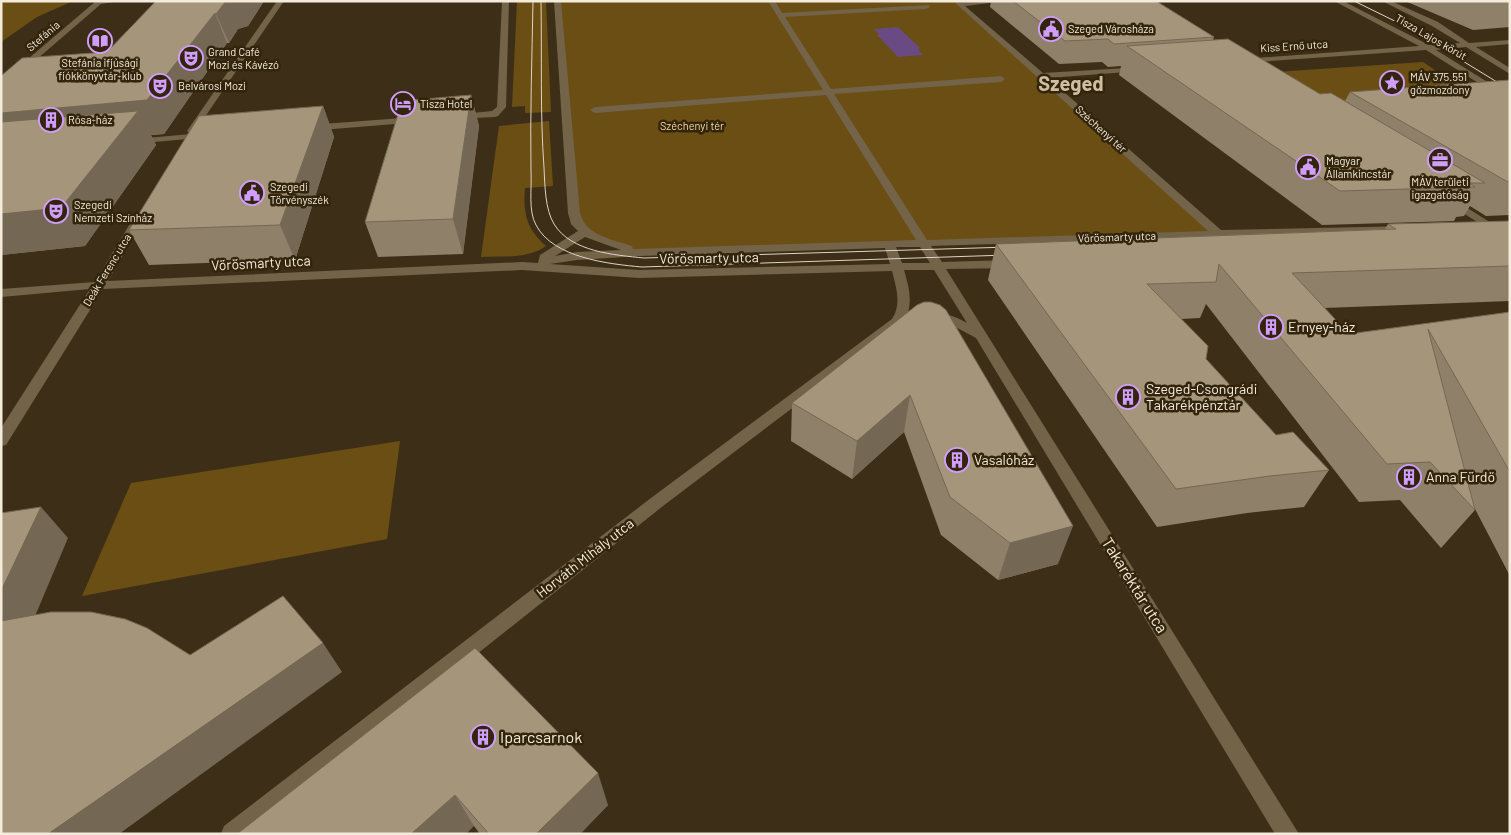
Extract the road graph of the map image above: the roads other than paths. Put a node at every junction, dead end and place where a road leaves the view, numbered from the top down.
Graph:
1 (118, 1) edge
2 (281, 1) edge
3 (506, 1) edge
4 (557, 1) edge
5 (771, 1) edge
6 (1003, 1) edge
7 (1337, 1) edge
8 (1385, 1) edge
9 (99, 2) edge
10 (957, 3) edge
11 (926, 7) dead end
12 (780, 15) junction
13 (1510, 42) edge
14 (1467, 46) junction
15 (1429, 48) junction
16 (1149, 68) edge
17 (1242, 71) edge
18 (1510, 72) edge
19 (1041, 76) junction
20 (1001, 79) dead end
21 (1, 87) edge
22 (829, 92) junction
23 (1510, 100) edge
24 (595, 110) dead end
25 (445, 118) edge
26 (426, 119) edge
27 (297, 129) edge
28 (217, 135) edge
29 (185, 141) junction
30 (128, 142) edge
31 (1444, 197) edge
32 (147, 204) edge
33 (1510, 224) edge
34 (1489, 225) junction
35 (1469, 226) edge
36 (1419, 227) edge
37 (585, 232) junction
38 (1220, 234) junction
39 (1510, 240) edge
40 (924, 243) junction
41 (889, 244) junction
42 (1229, 244) edge
43 (640, 252) junction
44 (1027, 263) edge
45 (522, 266) junction
46 (938, 266) junction
47 (897, 268) junction
48 (99, 286) junction
49 (1, 293) edge
50 (908, 320) junction
51 (982, 336) junction
52 (1, 441) edge
53 (232, 834) edge
54 (1288, 834) edge

1 - 9 street
2 - 29 street
3 - 25 street
4 - 37 street
5 - 12 street
6 - 10 street, Széchenyi tér
7 - 15 street, Tisza Lajos körút
8 - 14 street, Tisza Lajos körút
9 - 21 street, Stefánia
10 - 19 street, Széchenyi tér
11 - 12 street
12 - 22 street
13 - 14 street, Kiss Ernő utca
14 - 15 street, Kiss Ernő utca
14 - 18 street, Tisza Lajos körút
15 - 17 street, Kiss Ernő utca
15 - 23 street, Tisza Lajos körút
16 - 19 street
19 - 38 street, Széchenyi tér
20 - 22 street
22 - 24 street
22 - 40 street
26 - 27 street
28 - 29 street
29 - 30 street
31 - 34 street
32 - 48 street, Deák Ferenc utca
33 - 34 street
34 - 35 street
34 - 39 street
36 - 38 street, Vörösmarty utca
37 - 43 street
37 - 45 street
38 - 40 street, Vörösmarty utca
38 - 42 street
40 - 41 street, Vörösmarty utca
40 - 46 street
41 - 43 street, Vörösmarty utca
41 - 47 street
43 - 45 street, Vörösmarty utca
44 - 46 street, Vörösmarty utca
45 - 47 street, Vörösmarty utca
45 - 48 street, Vörösmarty utca
46 - 47 street, Vörösmarty utca
46 - 51 street, Takaréktár utca
47 - 50 street
48 - 49 street, Vörösmarty utca
48 - 52 street, Deák Ferenc utca
50 - 51 street
50 - 53 street, Horváth Mihály utca
51 - 54 street, Takaréktár utca

